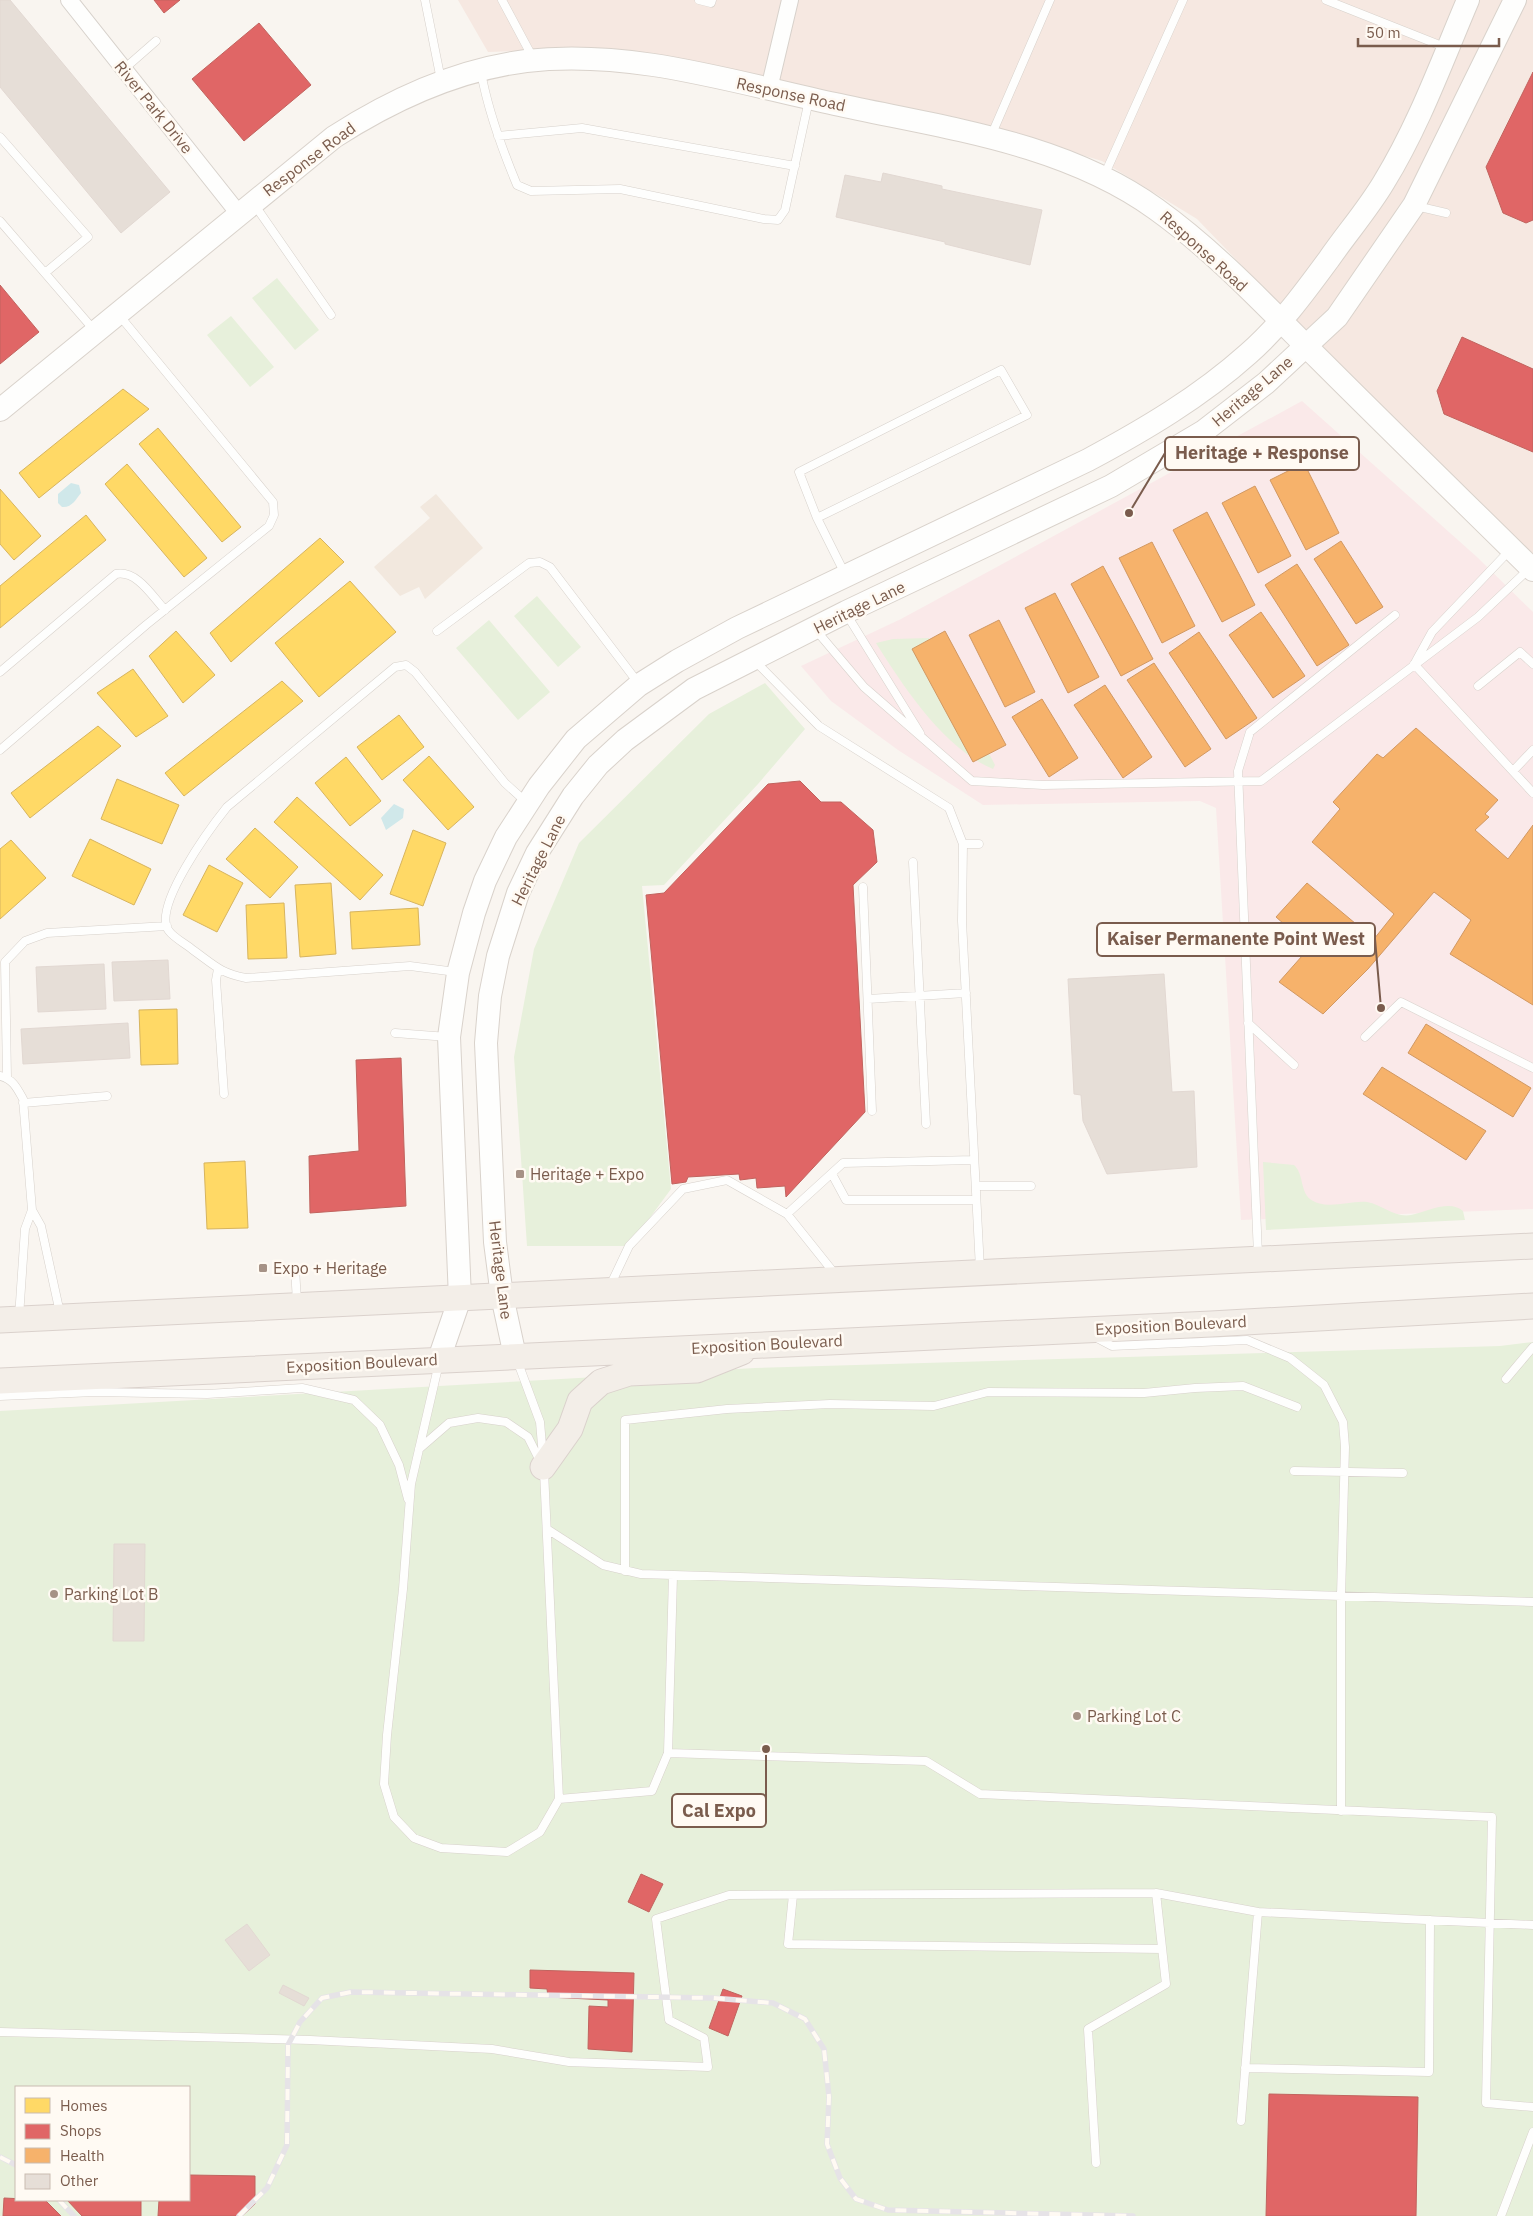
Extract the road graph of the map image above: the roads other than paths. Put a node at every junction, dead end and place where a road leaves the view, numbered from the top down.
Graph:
1 (69, 0) edge
2 (425, 0) edge
3 (502, 0) edge
4 (698, 0) edge
5 (712, 0) edge
6 (790, 0) edge
7 (1050, 0) edge
8 (1183, 0) edge
9 (1326, 0) edge
10 (1468, 0) edge
11 (1515, 0) edge
12 (156, 41) dead end
13 (1448, 48) junction
14 (535, 61) junction
15 (124, 69) junction
16 (480, 70) junction
17 (442, 82) junction
18 (769, 89) junction
19 (810, 98) junction
20 (498, 136) junction
21 (0, 138) edge
22 (990, 138) junction
23 (794, 166) junction
24 (1104, 178) junction
25 (1414, 205) junction
26 (246, 208) junction
27 (1446, 213) dead end
28 (0, 221) edge
29 (45, 273) junction
30 (118, 313) junction
31 (331, 315) dead end
32 (1281, 321) junction
33 (96, 331) junction
34 (1306, 346) junction
35 (0, 410) edge
36 (817, 518) junction
37 (1511, 548) junction
38 (1532, 568) edge
39 (846, 576) junction
40 (165, 610) junction
41 (846, 612) junction
42 (1395, 615) dead end
43 (814, 628) junction
44 (437, 630) dead end
45 (752, 658) junction
46 (1414, 664) junction
47 (1533, 664) edge
48 (0, 672) edge
49 (639, 685) junction
50 (1478, 686) dead end
51 (923, 739) junction
52 (0, 750) edge
53 (1533, 750) edge
54 (1513, 771) junction
55 (1237, 782) junction
56 (1533, 793) edge
57 (528, 803) junction
58 (963, 844) junction
59 (979, 844) dead end
60 (913, 862) dead end
61 (862, 887) dead end
62 (167, 926) junction
63 (218, 969) junction
64 (458, 973) junction
65 (966, 993) junction
66 (920, 996) junction
67 (868, 999) junction
68 (1248, 1024) junction
69 (395, 1033) dead end
70 (450, 1037) junction
71 (1365, 1037) dead end
72 (1294, 1065) dead end
73 (1533, 1068) edge
74 (3, 1077) edge
75 (224, 1094) dead end
76 (107, 1096) dead end
77 (23, 1103) junction
78 (872, 1111) dead end
79 (926, 1124) dead end
80 (974, 1160) junction
81 (832, 1174) junction
82 (976, 1186) junction
83 (1031, 1186) dead end
84 (976, 1200) junction
85 (32, 1210) junction
86 (788, 1214) junction
87 (1533, 1246) edge
88 (1258, 1260) junction
89 (295, 1268) dead end
90 (980, 1273) junction
91 (840, 1280) junction
92 (607, 1292) junction
93 (502, 1296) junction
94 (460, 1298) junction
95 (297, 1306) junction
96 (1533, 1306) edge
97 (60, 1317) junction
98 (10, 1319) edge
99 (1080, 1330) junction
100 (763, 1344) junction
101 (1533, 1347) edge
102 (515, 1356) junction
103 (440, 1359) junction
104 (1506, 1379) dead end
105 (0, 1381) edge
106 (0, 1396) edge
107 (1296, 1406) dead end
108 (419, 1449) junction
109 (543, 1467) junction
110 (1294, 1471) dead end
111 (1344, 1472) junction
112 (1403, 1473) dead end
113 (410, 1506) junction
114 (547, 1529) junction
115 (625, 1571) junction
116 (673, 1576) junction
117 (1341, 1596) junction
118 (1533, 1602) edge
119 (668, 1753) junction
120 (559, 1799) junction
121 (1341, 1811) junction
122 (1156, 1893) junction
123 (793, 1894) junction
124 (1258, 1912) junction
125 (1430, 1920) junction
126 (1489, 1923) junction
127 (1533, 1925) edge
128 (1162, 1949) junction
129 (0, 2032) edge
130 (1246, 2068) junction
131 (1533, 2107) edge
132 (1241, 2121) dead end
133 (1533, 2132) edge
134 (1096, 2163) dead end
135 (1500, 2216) edge

1 - 15 street, River Park Drive
2 - 17 lane
3 - 14 lane
4 - 5 lane
6 - 18 street
7 - 22 lane
8 - 24 lane
9 - 13 lane
10 - 13 main road, Heritage Lane
11 - 25 main road, Heritage Lane
12 - 15 lane
13 - 32 main road, Heritage Lane
14 - 16 main road, Response Road
14 - 18 main road, Response Road
15 - 26 street, River Park Drive
16 - 17 main road, Response Road
16 - 20 lane
17 - 26 main road, Response Road
18 - 19 main road, Response Road
19 - 22 main road, Response Road
19 - 23 lane
20 - 23 lane
20 - 23 lane
21 - 29 lane
22 - 24 main road, Response Road
24 - 32 main road, Response Road
25 - 27 lane
25 - 34 main road, Heritage Lane
26 - 30 main road, Response Road
26 - 31 lane
28 - 29 lane
29 - 33 lane
30 - 33 main road, Response Road
30 - 40 lane
32 - 34 main road, Response Road
32 - 39 main road, Heritage Lane
33 - 35 main road, Response Road
34 - 37 main road, Response Road
34 - 41 main road, Heritage Lane
36 - 36 lane
36 - 39 lane
37 - 38 main road, Response Road
37 - 46 lane
38 - 46 lane
39 - 49 main road, Heritage Lane
40 - 48 lane
40 - 52 lane
41 - 43 main road, Heritage Lane
41 - 51 lane
42 - 55 lane
43 - 45 main road, Heritage Lane
43 - 51 lane
44 - 49 lane
45 - 58 lane
45 - 93 main road, Heritage Lane
46 - 54 lane
46 - 55 lane
47 - 50 lane
49 - 57 main road, Heritage Lane
51 - 55 lane
53 - 54 lane
54 - 56 lane
55 - 68 lane
57 - 62 lane
57 - 64 main road, Heritage Lane
58 - 59 lane
58 - 65 lane
60 - 66 lane
61 - 67 lane
62 - 63 lane
62 - 74 lane
63 - 64 lane
63 - 75 lane
64 - 70 main road, Heritage Lane
65 - 66 lane
65 - 80 lane
66 - 67 lane
66 - 79 lane
67 - 78 lane
68 - 72 lane
68 - 88 lane
69 - 70 lane
70 - 94 main road, Heritage Lane
71 - 73 lane
74 - 77 lane
76 - 77 lane
77 - 85 lane
80 - 81 lane
80 - 82 lane
81 - 84 lane
81 - 86 lane
82 - 83 lane
82 - 84 lane
84 - 90 lane
85 - 97 lane
85 - 98 lane
86 - 91 lane
86 - 92 lane
87 - 88 main road
88 - 90 main road
89 - 95 lane
90 - 91 main road
91 - 92 main road
92 - 93 main road
93 - 94 main road
93 - 102 main road, Heritage Lane
94 - 95 main road
94 - 103 main road, Heritage Lane
95 - 97 main road
96 - 99 main road, Exposition Boulevard
97 - 98 main road
99 - 100 main road, Exposition Boulevard
99 - 111 lane
100 - 102 main road, Exposition Boulevard
100 - 109 main road
101 - 104 lane
102 - 103 main road, Exposition Boulevard
102 - 109 lane
103 - 105 main road, Exposition Boulevard
103 - 108 lane
106 - 113 lane
107 - 115 lane
108 - 109 lane
108 - 113 lane
109 - 114 lane
110 - 111 lane
111 - 112 lane
111 - 117 lane
113 - 120 lane
114 - 115 lane
114 - 120 lane
115 - 116 lane
116 - 117 lane
116 - 119 lane
117 - 118 lane
117 - 121 lane
119 - 120 lane
119 - 121 lane
121 - 126 lane
122 - 123 lane
122 - 124 lane
122 - 128 lane
123 - 128 lane
123 - 129 lane
124 - 125 lane
124 - 130 lane
125 - 126 lane
125 - 130 lane
126 - 127 lane
126 - 131 lane
128 - 134 lane
130 - 132 lane
133 - 135 lane

